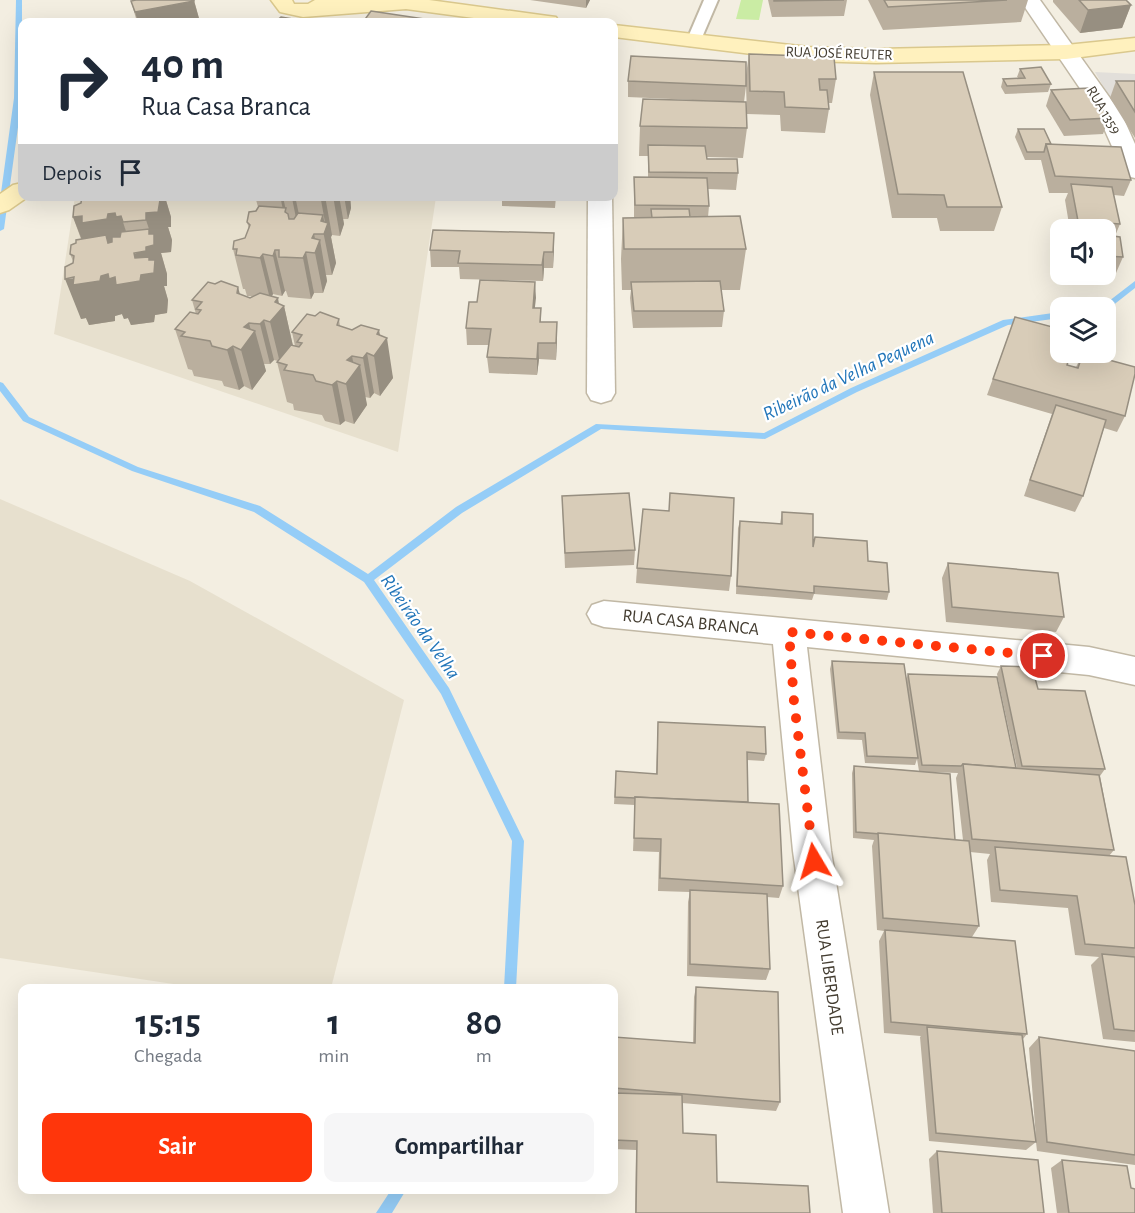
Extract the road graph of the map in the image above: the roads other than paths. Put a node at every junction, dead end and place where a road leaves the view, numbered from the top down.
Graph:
1 (691, 0) edge
2 (1030, 0) edge
3 (711, 1) edge
4 (370, 2) edge
5 (317, 6) edge
6 (278, 12) edge
7 (519, 18) edge
8 (618, 32) edge
9 (693, 42) junction
10 (1135, 44) edge
11 (1066, 52) junction
12 (1135, 57) edge
13 (1135, 171) edge
14 (18, 193) edge
15 (600, 201) edge
16 (0, 205) edge
17 (601, 393) dead end
18 (604, 614) dead end
19 (789, 632) junction
20 (1135, 671) edge
21 (866, 1213) edge

1 - 3 lane
2 - 11 street, RUA 1359
3 - 9 lane
4 - 5 main road
4 - 7 main road
5 - 6 main road
8 - 9 main road, RUA JOSÉ REUTER
9 - 11 main road, RUA JOSÉ REUTER
10 - 11 main road, RUA JOSÉ REUTER
11 - 12 main road, RUA JOSÉ REUTER
11 - 13 street, RUA 1359
14 - 16 main road
15 - 17 street
18 - 19 street, RUA CASA BRANCA
19 - 20 street, RUA CASA BRANCA
19 - 21 street, RUA LIBERDADE

